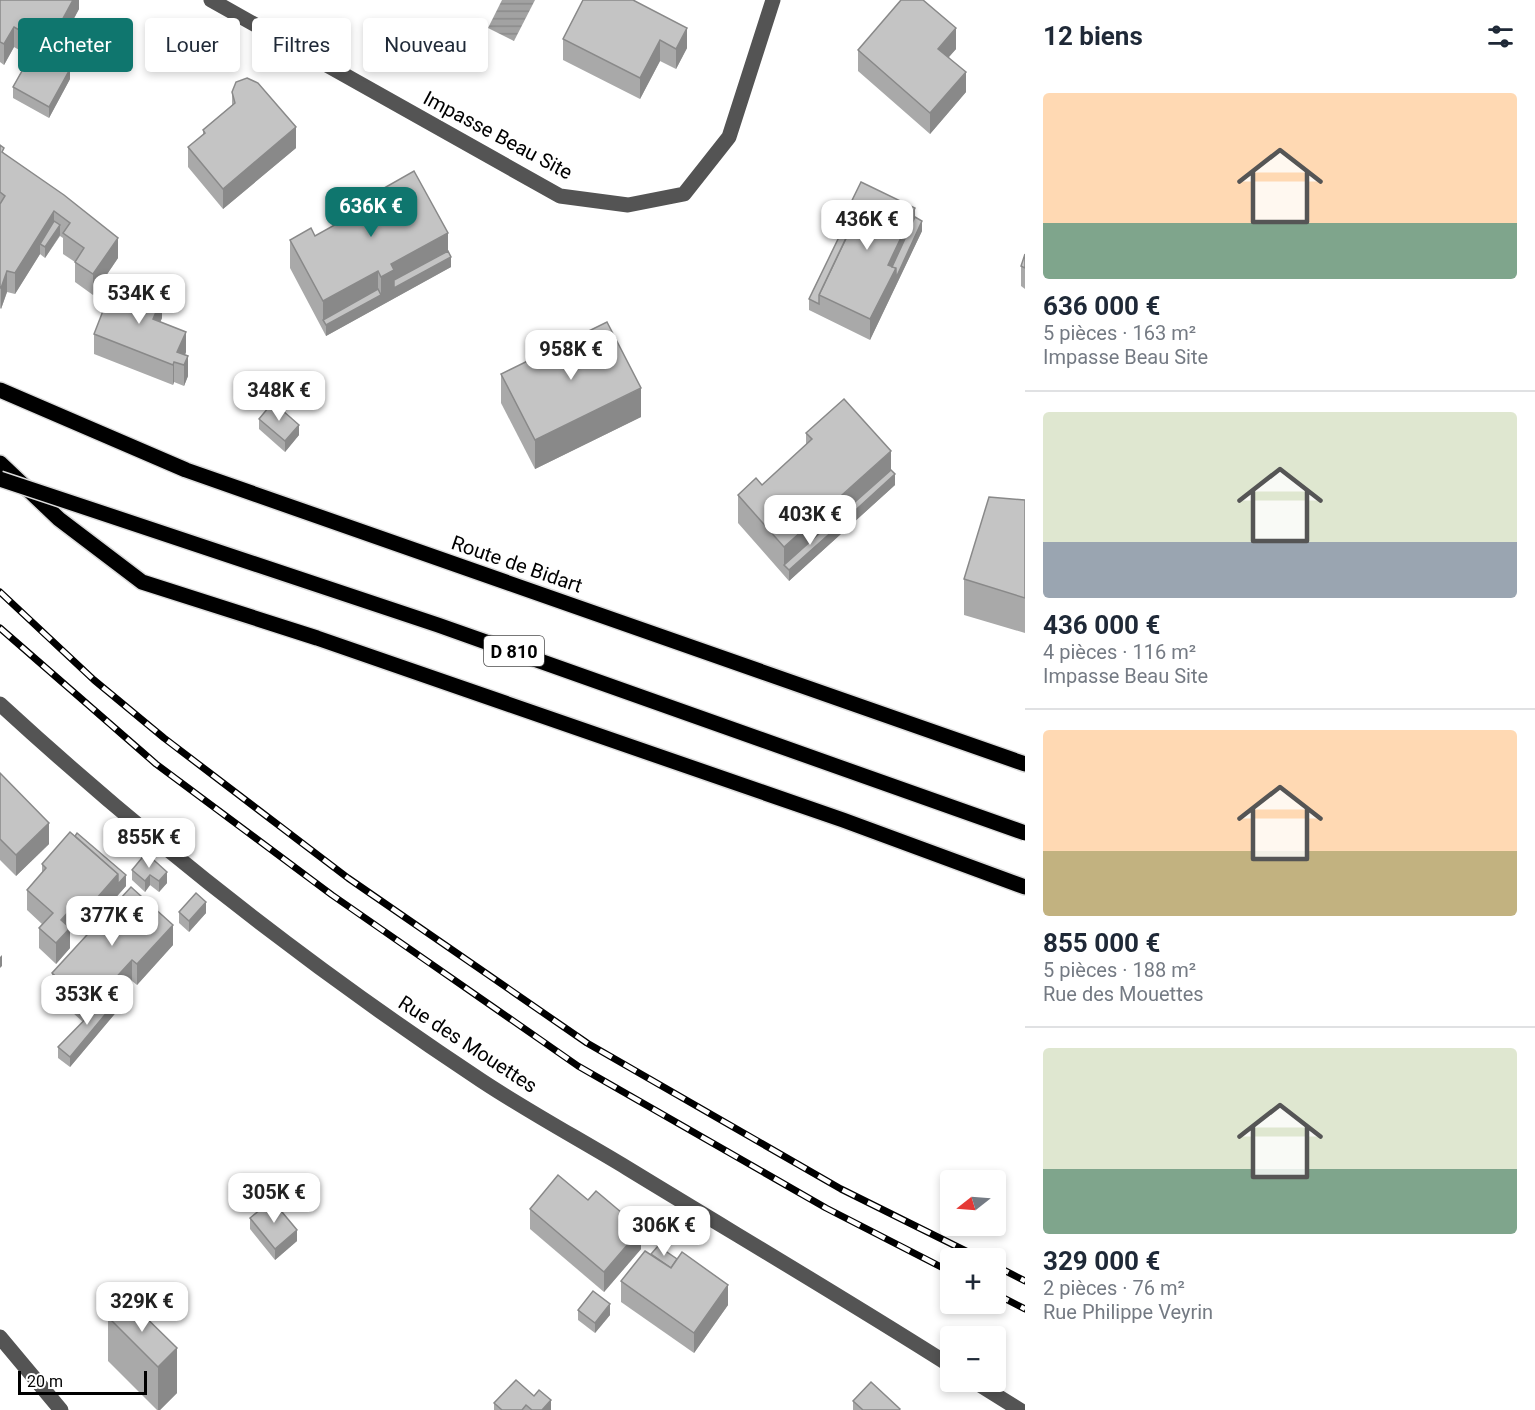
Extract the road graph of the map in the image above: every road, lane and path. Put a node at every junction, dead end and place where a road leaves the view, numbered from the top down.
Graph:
1 (211, 0) edge
2 (774, 0) edge
3 (0, 390) edge
4 (0, 463) edge
5 (0, 479) edge
6 (0, 704) edge
7 (1025, 764) edge
8 (1025, 833) edge
9 (1025, 886) edge
10 (0, 1336) edge
11 (940, 1359) edge
12 (988, 1392) edge
13 (1006, 1405) edge
14 (61, 1410) edge
15 (1020, 1410) edge

1 - 2 street, Impasse Beau Site
3 - 7 main road, Route de Bidart
4 - 9 main road
5 - 8 main road, D 810, bridge
6 - 11 street, Rue des Mouettes
10 - 14 street
12 - 13 street
13 - 15 street

